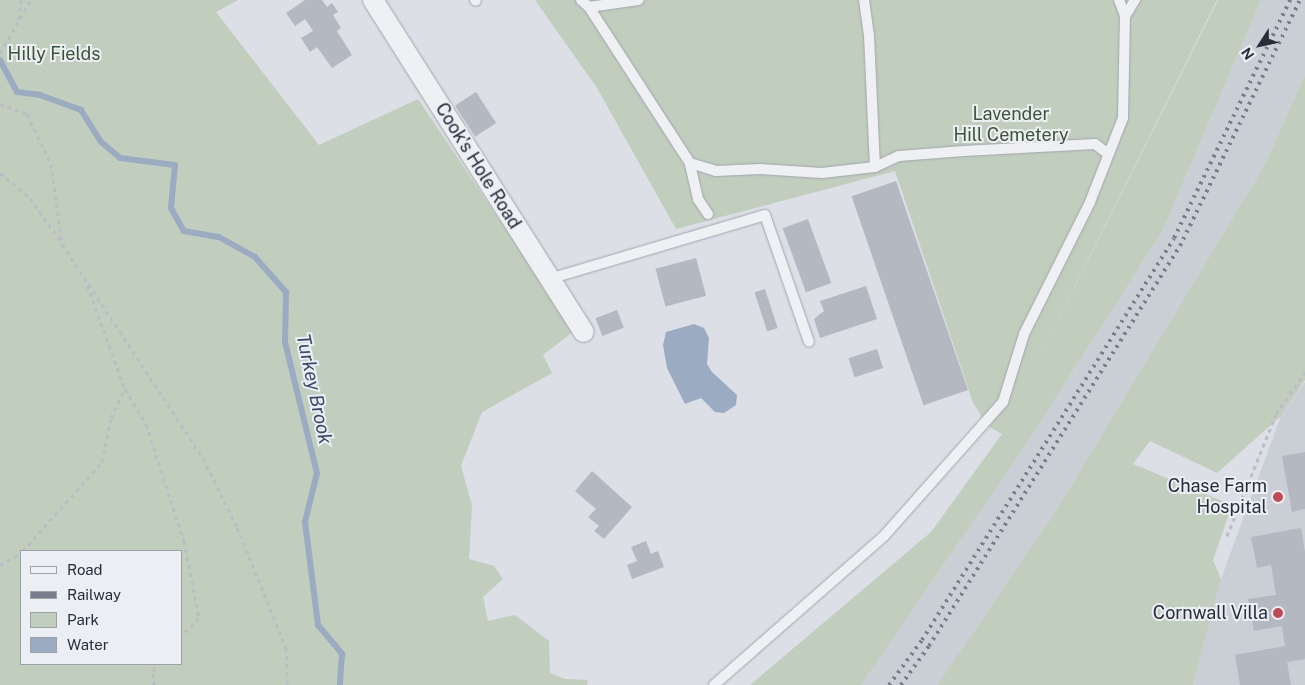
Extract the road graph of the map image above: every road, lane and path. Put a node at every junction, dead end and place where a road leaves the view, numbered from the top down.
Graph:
1 (21, 0) edge
2 (31, 0) edge
3 (373, 0) edge
4 (639, 0) edge
5 (864, 0) edge
6 (1118, 0) edge
7 (1135, 0) edge
8 (585, 4) edge
9 (1125, 16) junction
10 (19, 22) junction
11 (0, 53) edge
12 (0, 104) edge
13 (1108, 153) junction
14 (690, 163) junction
15 (875, 167) junction
16 (0, 174) edge
17 (708, 214) dead end
18 (62, 244) junction
19 (549, 279) junction
20 (584, 332) dead end
21 (809, 342) dead end
22 (1305, 372) edge
23 (125, 389) junction
24 (1227, 536) dead end
25 (24, 550) edge
26 (20, 553) edge
27 (0, 565) edge
28 (182, 635) edge
29 (156, 665) edge
30 (154, 685) edge
31 (287, 685) edge
32 (714, 685) edge

1 - 10 path
2 - 10 path
3 - 19 street, Cook's Hole Road
4 - 8 lane
5 - 15 lane
6 - 9 lane
7 - 9 lane
8 - 14 lane
9 - 13 lane
10 - 11 path
12 - 18 path
13 - 15 lane
13 - 32 lane
14 - 15 lane
14 - 17 lane
16 - 18 path
18 - 23 path
18 - 31 path
19 - 20 street, Cook's Hole Road
19 - 21 lane
22 - 24 path
23 - 25 path
23 - 28 path
26 - 27 path
29 - 30 path

